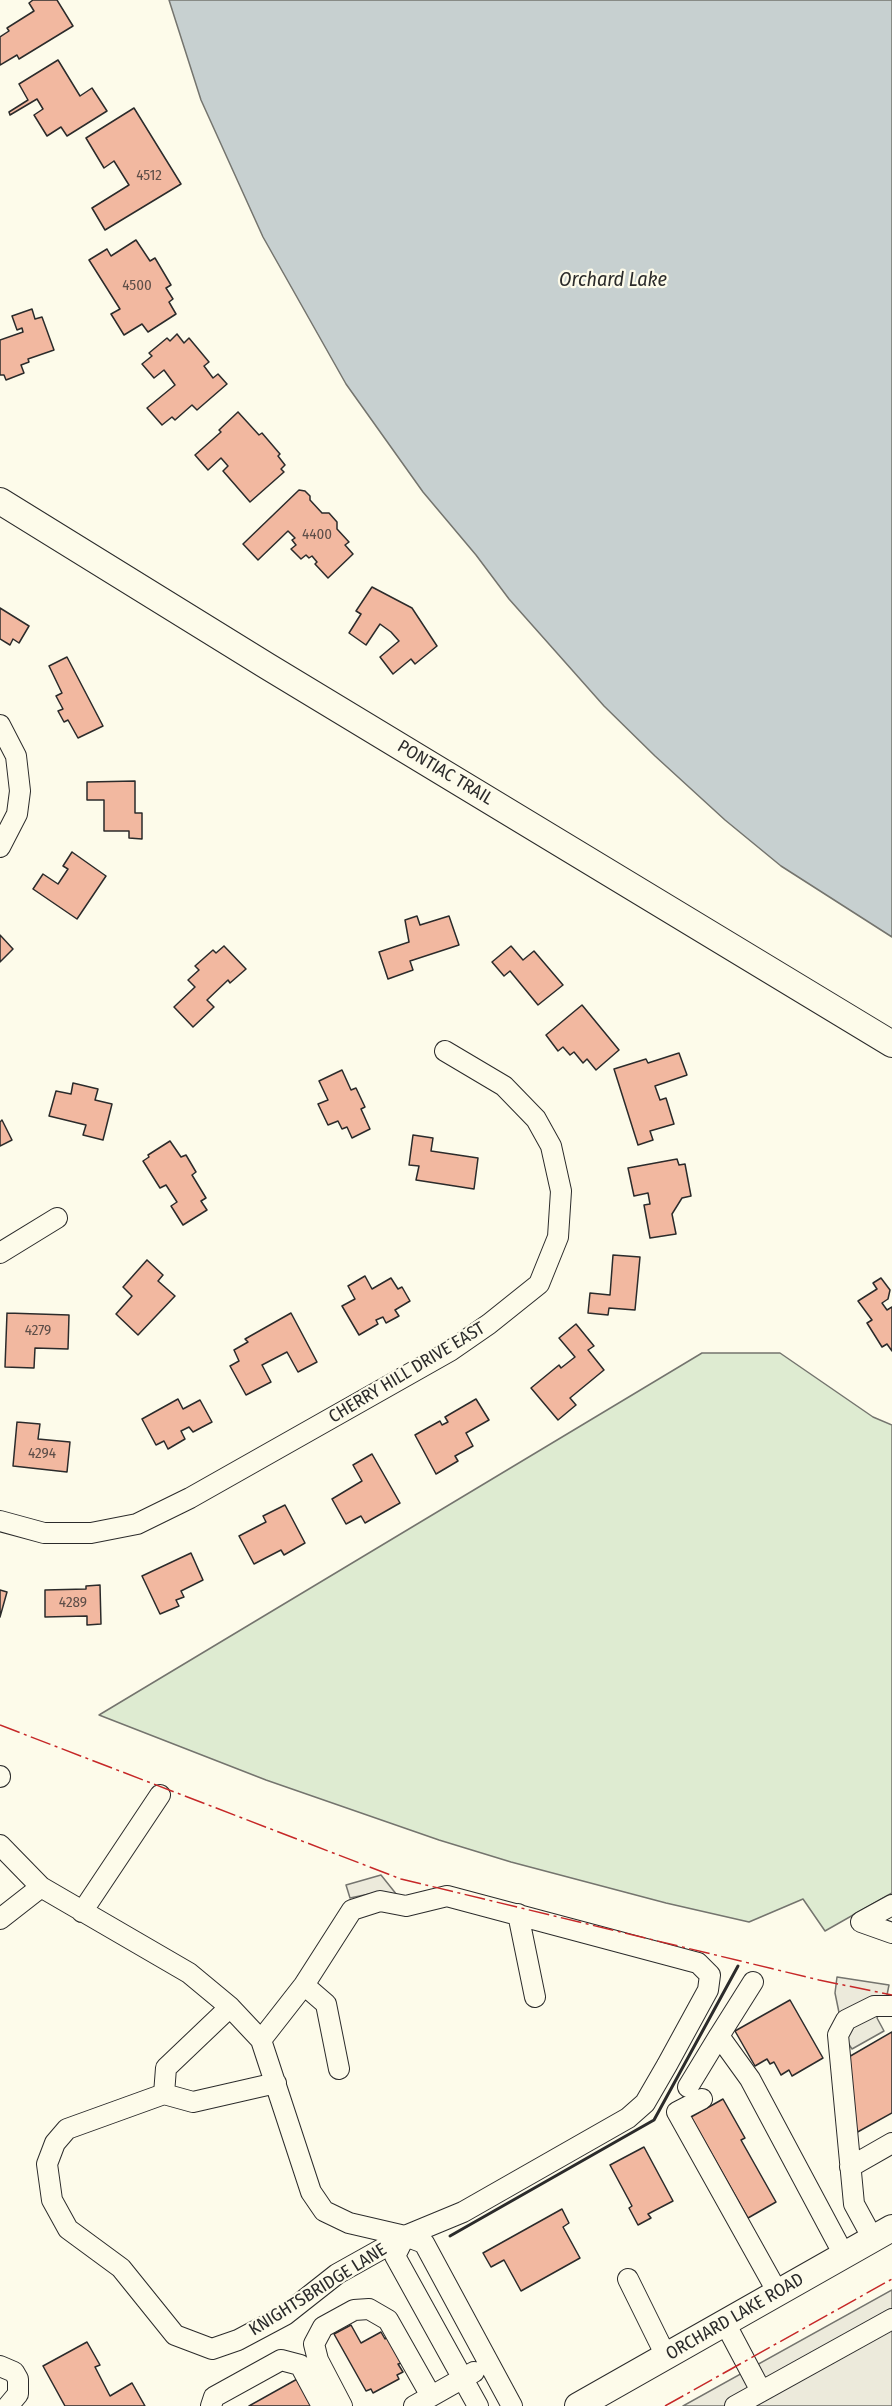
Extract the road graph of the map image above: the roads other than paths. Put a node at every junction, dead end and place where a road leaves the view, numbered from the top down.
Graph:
1 (0, 501) edge
2 (0, 725) edge
3 (0, 847) edge
4 (892, 1044) edge
5 (445, 1051) dead end
6 (57, 1218) dead end
7 (0, 1254) edge
8 (0, 1521) edge
9 (160, 1795) dead end
10 (0, 1845) edge
11 (41, 1887) junction
12 (892, 1905) edge
13 (82, 1912) junction
14 (518, 1914) junction
15 (0, 1919) edge
16 (892, 1933) edge
17 (753, 1982) dead end
18 (304, 1985) junction
19 (535, 1997) dead end
20 (892, 2006) edge
21 (230, 2007) junction
22 (719, 2036) junction
23 (261, 2040) junction
24 (339, 2069) dead end
25 (276, 2083) junction
26 (164, 2094) junction
27 (892, 2144) edge
28 (850, 2167) junction
29 (882, 2233) edge
30 (405, 2236) junction
31 (844, 2255) junction
32 (628, 2279) dead end
33 (778, 2293) junction
34 (892, 2319) edge
35 (725, 2323) junction
36 (666, 2356) junction
37 (488, 2365) junction
38 (0, 2366) edge
39 (463, 2378) junction
40 (761, 2391) junction
41 (422, 2401) edge
42 (8, 2406) edge
43 (211, 2406) edge
44 (322, 2406) edge
45 (342, 2406) edge
46 (478, 2406) edge
47 (512, 2406) edge
48 (578, 2406) edge
49 (735, 2406) edge

1 - 4 main road, PONTIAC TRAIL
2 - 3 street
5 - 8 street, CHERRY HILL DRIVE EAST
6 - 7 street
9 - 13 street
10 - 11 street, KNIGHTSBRIDGE LANE
11 - 13 street, KNIGHTSBRIDGE LANE
11 - 15 street
12 - 16 street
13 - 21 street, KNIGHTSBRIDGE LANE
14 - 18 street
14 - 19 street
14 - 30 street
17 - 22 street
18 - 23 street
18 - 24 street
20 - 28 street
21 - 23 street, KNIGHTSBRIDGE LANE
21 - 26 street
22 - 31 street
22 - 33 street
23 - 25 street, KNIGHTSBRIDGE LANE
25 - 26 street
25 - 30 street, KNIGHTSBRIDGE LANE
26 - 30 street, KNIGHTSBRIDGE LANE
27 - 28 street
28 - 29 street
29 - 31 main road, ORCHARD LAKE ROAD
30 - 37 street, KNIGHTSBRIDGE LANE
30 - 39 street, KNIGHTSBRIDGE LANE
31 - 33 main road, ORCHARD LAKE ROAD
32 - 36 street
33 - 35 main road, ORCHARD LAKE ROAD
34 - 40 street
35 - 36 main road, ORCHARD LAKE ROAD
35 - 40 street
36 - 48 main road, ORCHARD LAKE ROAD
37 - 39 street
37 - 47 street, KNIGHTSBRIDGE LANE
38 - 42 street
39 - 41 street
39 - 46 street, KNIGHTSBRIDGE LANE
40 - 49 street
41 - 45 street
43 - 44 street

